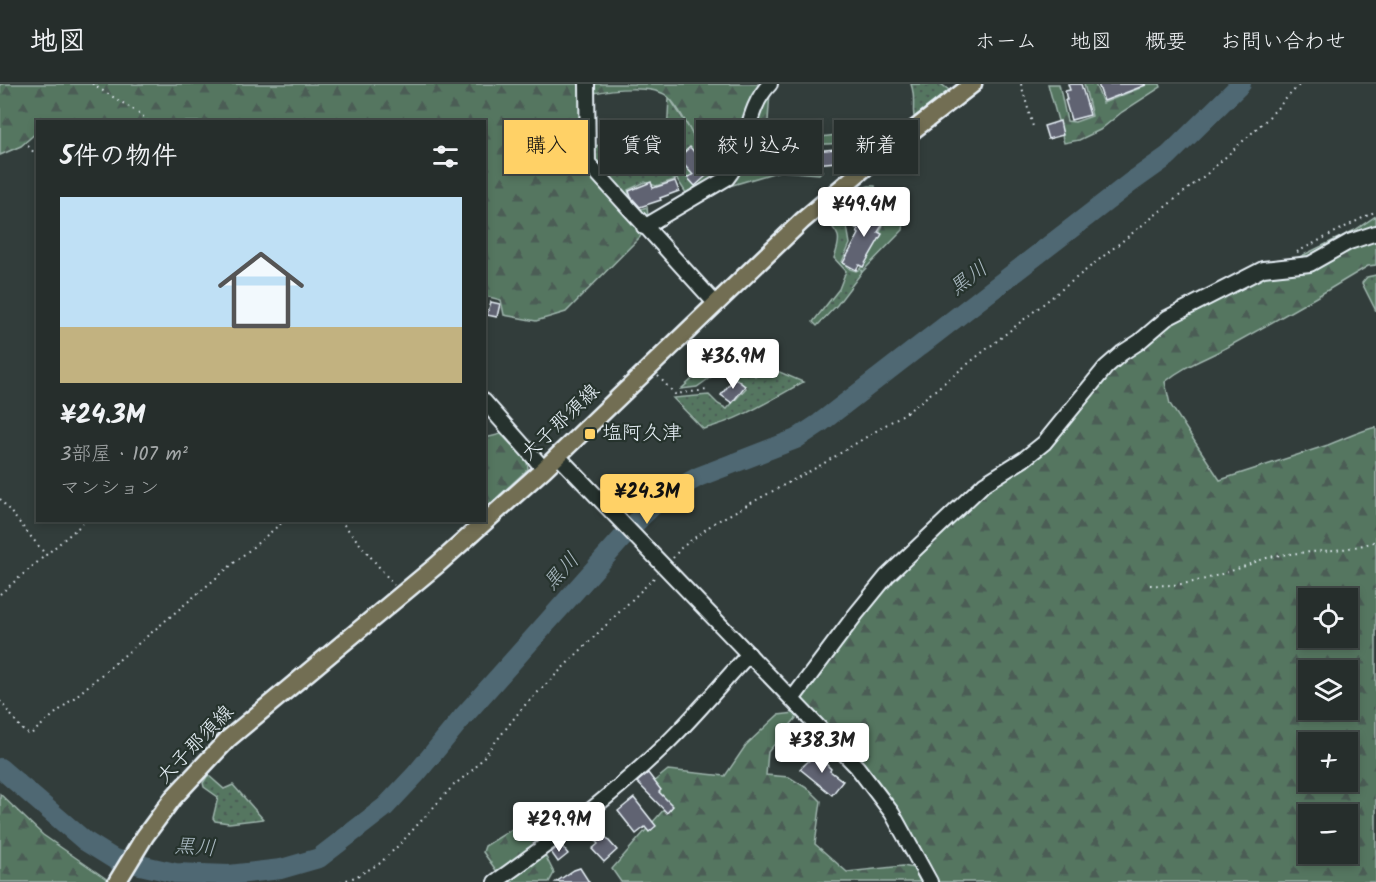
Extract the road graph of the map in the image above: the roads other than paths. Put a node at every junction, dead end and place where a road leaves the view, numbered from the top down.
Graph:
1 (587, 84) edge
2 (770, 84) edge
3 (973, 84) edge
4 (644, 226) junction
5 (1376, 233) edge
6 (715, 303) junction
7 (486, 403) edge
8 (558, 456) junction
9 (544, 469) junction
10 (486, 521) edge
11 (485, 522) edge
12 (749, 654) junction
13 (793, 698) junction
14 (117, 882) edge
15 (495, 882) edge
16 (930, 882) edge

1 - 4 street
2 - 4 street
3 - 6 main road, 大子那須線
4 - 6 street
5 - 13 street
6 - 8 main road, 大子那須線
7 - 9 street
8 - 9 main road, 大子那須線
8 - 12 street
9 - 10 main road, 大子那須線
11 - 14 main road, 大子那須線
12 - 13 street
12 - 15 street
13 - 16 street

